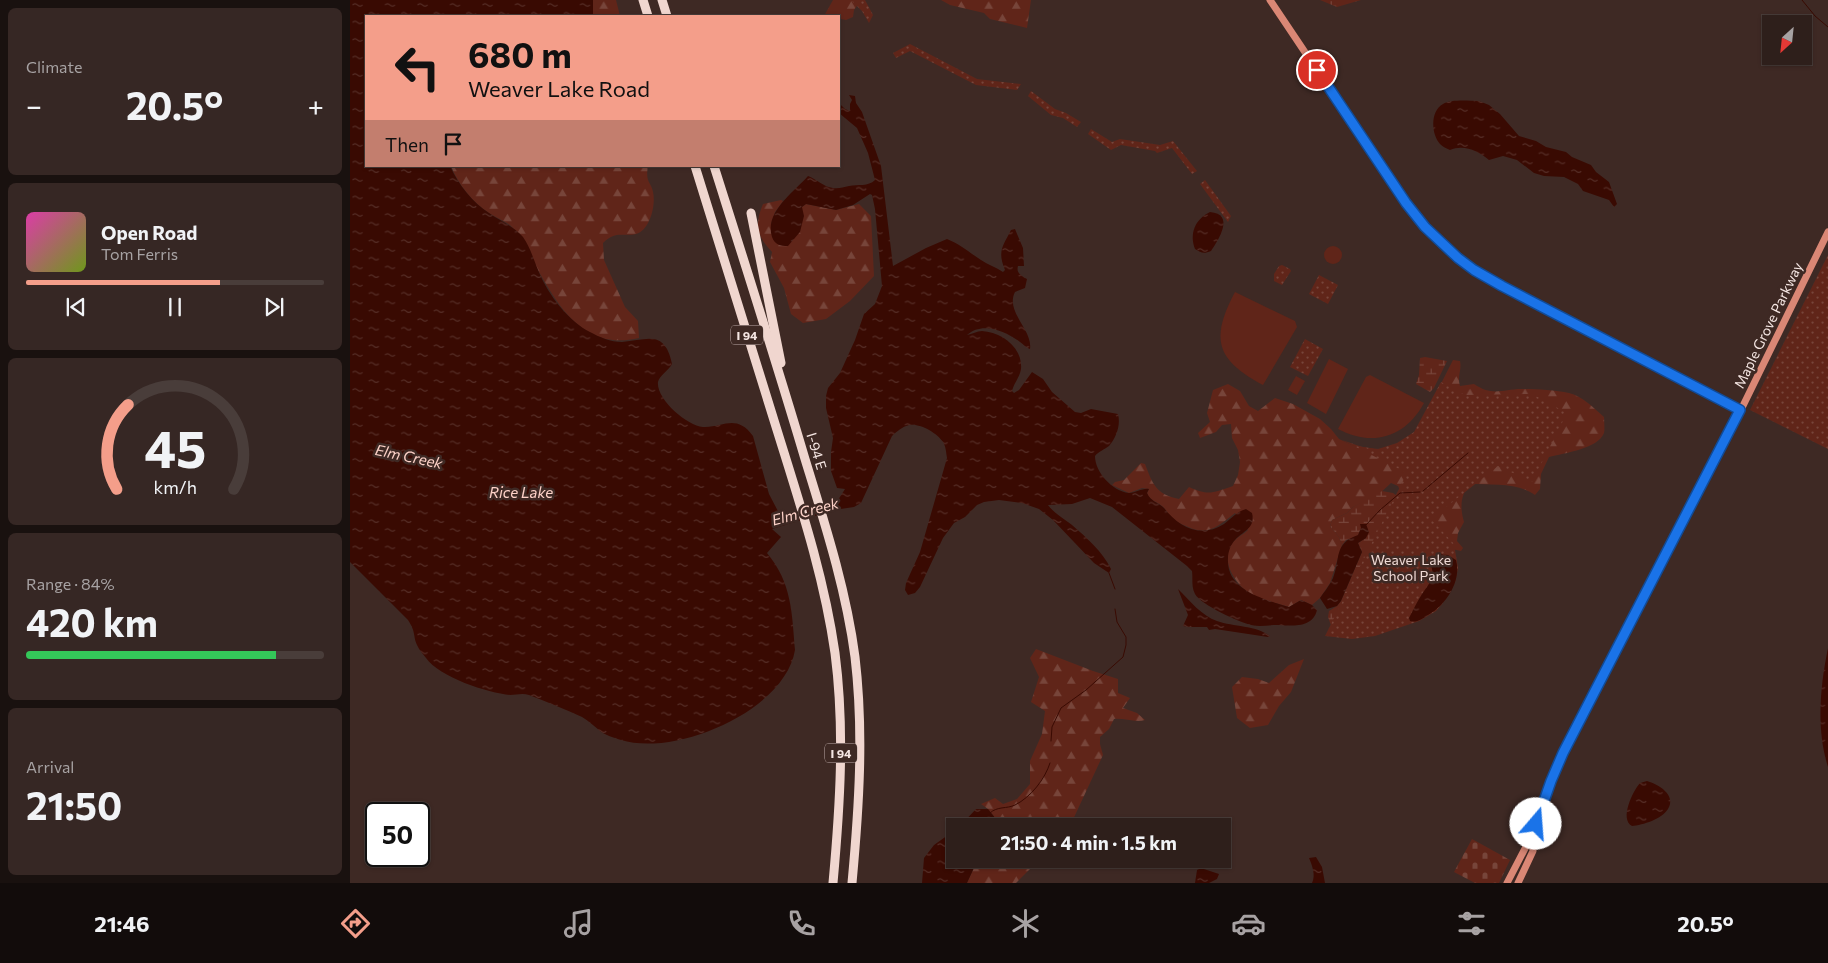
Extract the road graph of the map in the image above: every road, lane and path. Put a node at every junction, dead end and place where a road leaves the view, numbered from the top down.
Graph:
1 (643, 0) edge
2 (662, 0) edge
3 (1270, 0) edge
4 (648, 15) edge
5 (667, 15) edge
6 (695, 167) edge
7 (714, 167) edge
8 (751, 213) dead end
9 (1828, 232) edge
10 (790, 410) junction
11 (1740, 410) junction
12 (1533, 833) junction
13 (833, 883) edge
14 (852, 883) edge
15 (1507, 883) edge
16 (1518, 883) edge

1 - 4 highway
2 - 5 highway
3 - 11 main road
6 - 13 highway, I 94
7 - 10 highway, I 94
8 - 10 highway
9 - 11 main road, Maple Grove Parkway
10 - 14 highway, I-94 E / I 94
11 - 12 main road, Maple Grove Parkway
12 - 15 main road, Maple Grove Parkway
12 - 16 main road, Maple Grove Parkway

